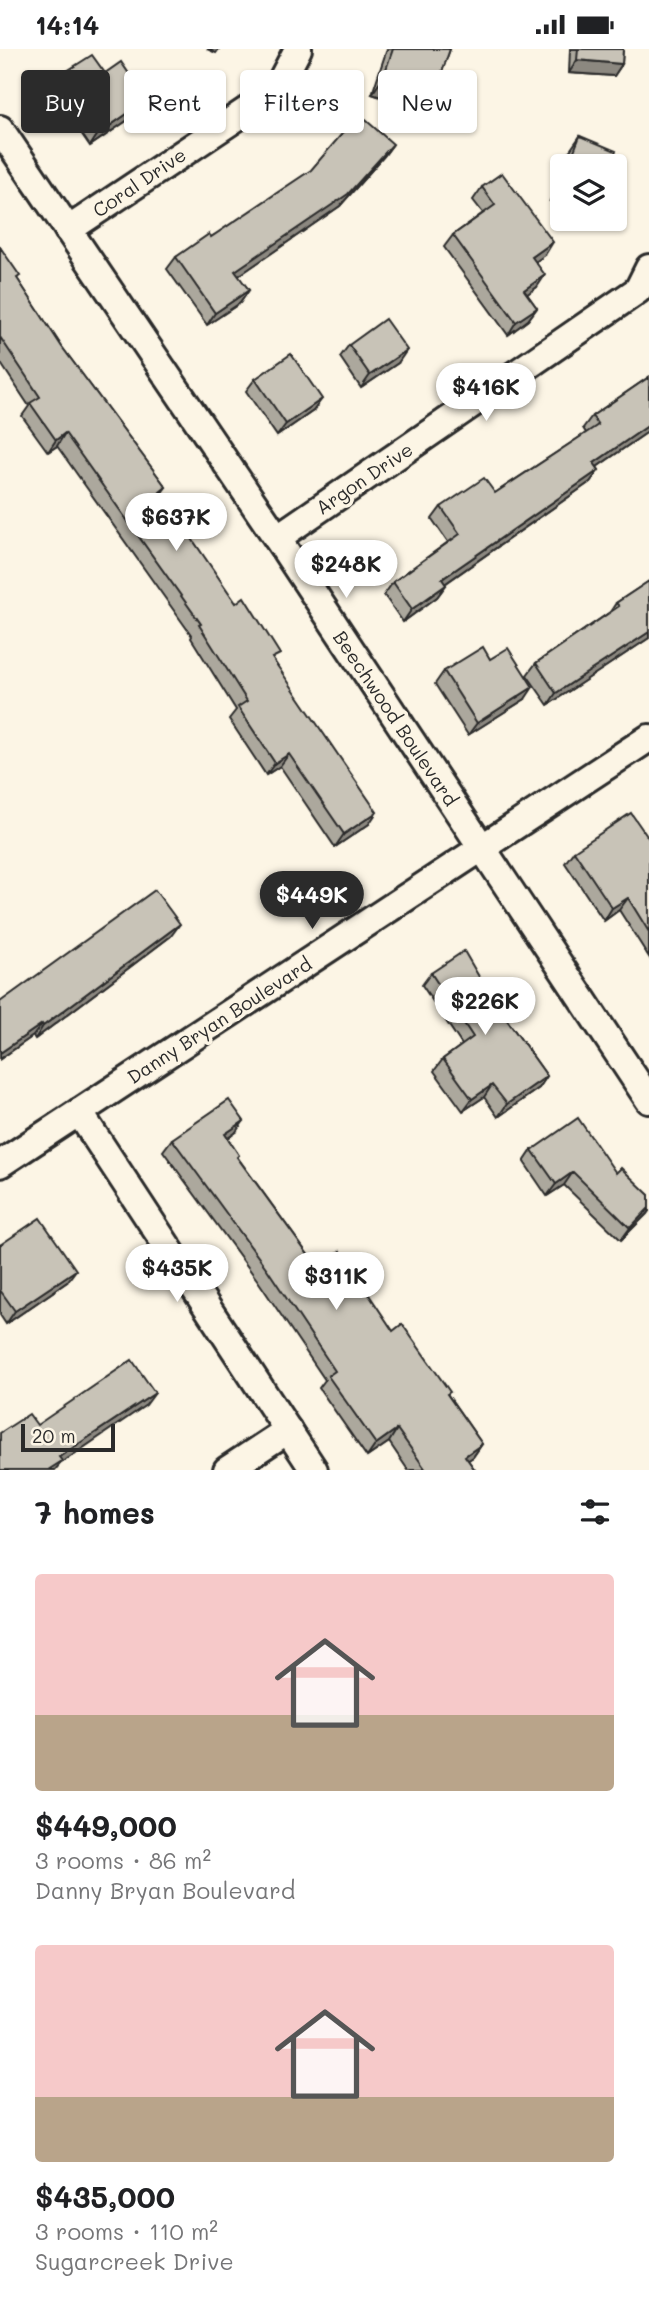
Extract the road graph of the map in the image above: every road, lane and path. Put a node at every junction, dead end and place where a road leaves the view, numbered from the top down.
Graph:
1 (298, 49) edge
2 (0, 129) edge
3 (68, 230) junction
4 (649, 268) edge
5 (277, 538) junction
6 (649, 738) edge
7 (482, 847) junction
8 (649, 1100) edge
9 (79, 1112) junction
10 (0, 1164) edge
11 (288, 1430) junction
12 (227, 1470) edge
13 (314, 1470) edge

1 - 3 street, Coral Drive
2 - 3 street, Beechwood Boulevard
3 - 5 street, Beechwood Boulevard
4 - 5 street, Argon Drive
5 - 7 street, Beechwood Boulevard
6 - 7 street, Danny Bryan Boulevard
7 - 8 street, Beechwood Boulevard
7 - 9 street, Danny Bryan Boulevard
9 - 10 street, Danny Bryan Boulevard
9 - 11 street
11 - 12 street
11 - 13 street

